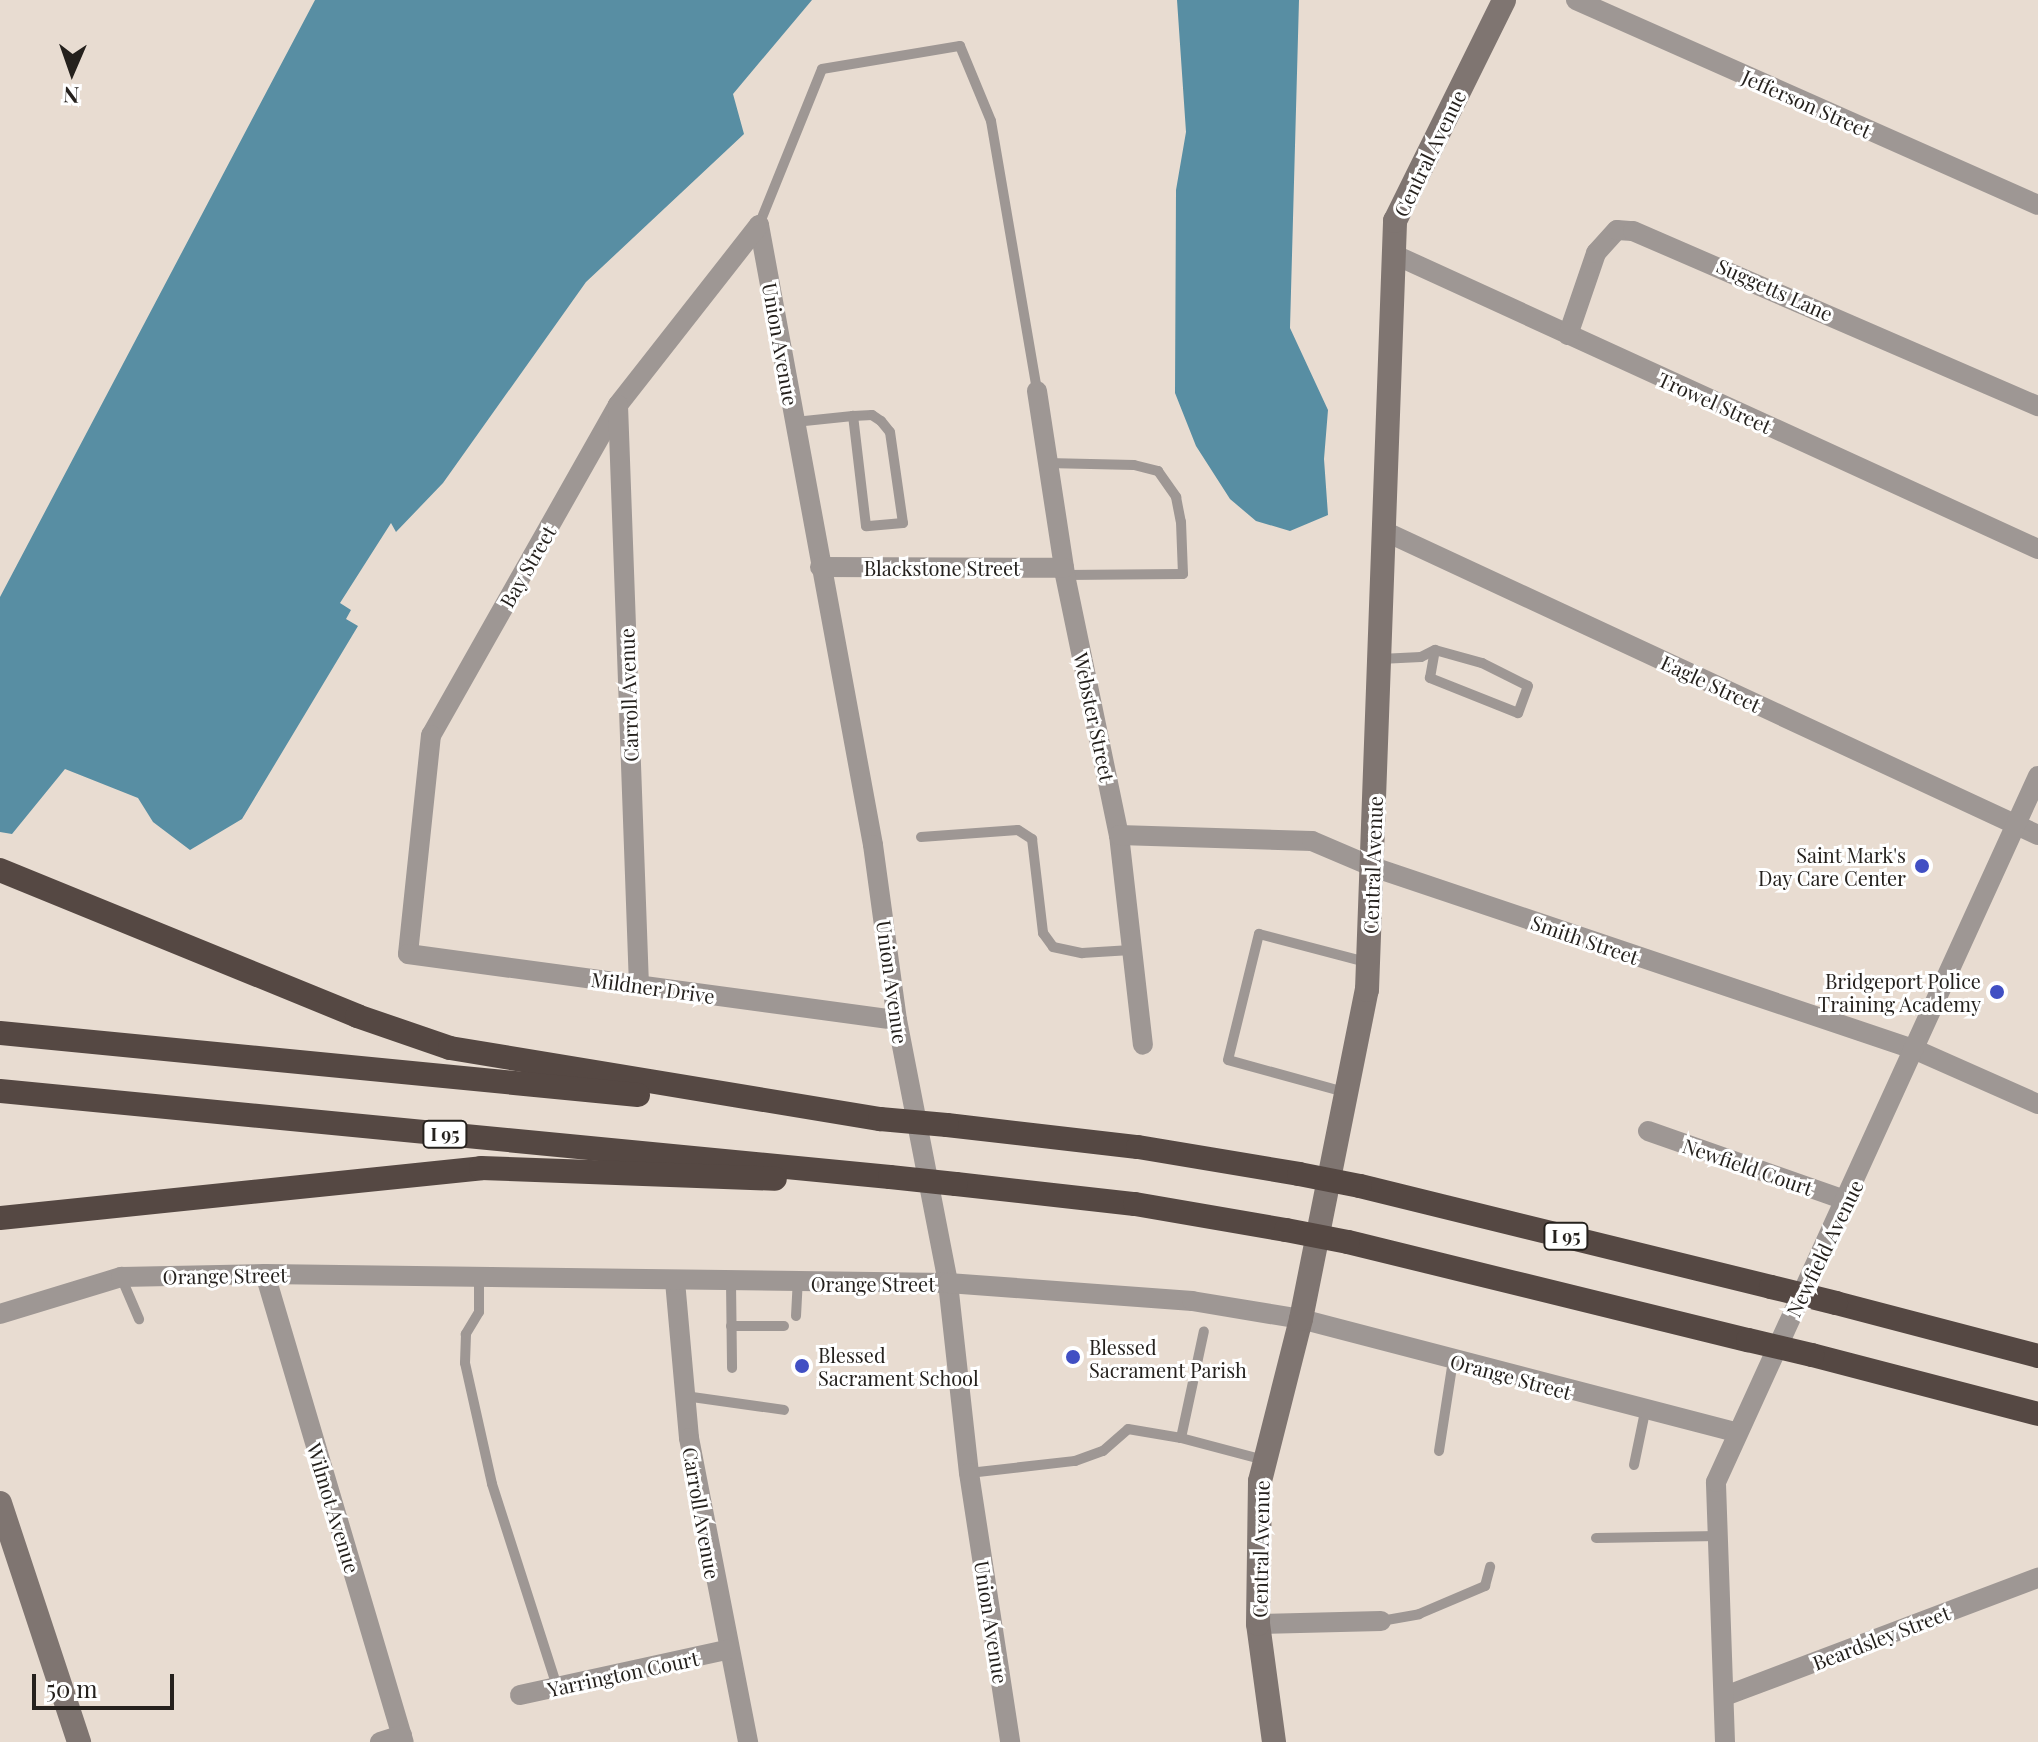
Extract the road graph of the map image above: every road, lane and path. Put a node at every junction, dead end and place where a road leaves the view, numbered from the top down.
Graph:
1 (1504, 0) edge
2 (1576, 0) edge
3 (2038, 205) edge
4 (759, 225) junction
5 (1393, 254) junction
6 (1568, 335) junction
7 (1037, 391) joint
8 (618, 405) junction
9 (2038, 406) edge
10 (853, 416) junction
11 (795, 422) junction
12 (1047, 463) junction
13 (1384, 531) junction
14 (2038, 549) edge
15 (820, 567) junction
16 (1064, 571) junction
17 (1435, 650) junction
18 (1380, 659) junction
19 (2038, 776) edge
20 (2016, 825) junction
21 (1119, 835) junction
22 (2038, 835) edge
23 (921, 837) dead end
24 (1373, 867) junction
25 (0, 870) edge
26 (1131, 950) junction
27 (408, 954) joint
28 (1369, 962) junction
29 (639, 985) junction
30 (897, 1020) junction
31 (0, 1033) edge
32 (1143, 1045) dead end
33 (1916, 1050) junction
34 (0, 1091) edge
35 (1349, 1093) junction
36 (2038, 1104) edge
37 (880, 1119) junction
38 (1648, 1131) dead end
39 (890, 1177) junction
40 (1848, 1201) junction
41 (0, 1218) edge
42 (265, 1274) junction
43 (121, 1277) junction
44 (479, 1278) junction
45 (675, 1281) junction
46 (731, 1282) junction
47 (798, 1282) junction
48 (948, 1283) junction
49 (0, 1314) edge
50 (796, 1316) dead end
51 (1888, 1316) junction
52 (139, 1319) dead end
53 (1301, 1319) junction
54 (731, 1326) junction
55 (784, 1326) dead end
56 (1204, 1331) dead end
57 (2038, 1348) edge
58 (2038, 1356) edge
59 (1453, 1361) junction
60 (732, 1368) dead end
61 (685, 1396) junction
62 (784, 1410) dead end
63 (1645, 1412) junction
64 (2038, 1417) edge
65 (1735, 1432) junction
66 (1181, 1438) junction
67 (1439, 1451) dead end
68 (1264, 1460) junction
69 (1634, 1465) dead end
70 (969, 1473) junction
71 (0, 1503) edge
72 (1718, 1536) junction
73 (1596, 1538) dead end
74 (1490, 1567) dead end
75 (2038, 1578) edge
76 (1381, 1621) joint
77 (1258, 1624) junction
78 (727, 1650) junction
79 (557, 1687) junction
80 (520, 1695) dead end
81 (1725, 1696) junction
82 (403, 1738) edge
83 (79, 1742) edge
84 (380, 1742) edge
85 (748, 1742) edge
86 (1010, 1742) edge
87 (1274, 1742) edge
88 (1725, 1742) edge

1 - 5 street, Central Avenue
2 - 3 street, Jefferson Street
4 - 7 lane
4 - 8 street, Bay Street
4 - 11 street, Union Avenue
5 - 6 street, Trowel Street
5 - 13 street, Central Avenue
6 - 9 street, Suggetts Lane
6 - 14 street, Trowel Street
7 - 12 street, Webster Street
8 - 27 street, Bay Street
8 - 29 street, Carroll Avenue
10 - 10 lane
10 - 11 lane
11 - 15 street, Union Avenue
12 - 16 street, Webster Street
12 - 16 lane
13 - 18 street, Central Avenue
13 - 20 street, Eagle Street
15 - 16 street, Blackstone Street
15 - 30 street, Union Avenue
16 - 21 street, Webster Street
17 - 17 lane
17 - 18 lane
18 - 24 street, Central Avenue
19 - 20 street, Newfield Avenue
20 - 22 street, Eagle Street
20 - 33 street, Newfield Avenue
21 - 24 street, Smith Street
21 - 26 street, Webster Street
23 - 26 lane
24 - 28 street, Central Avenue
24 - 33 street, Smith Street
25 - 37 highway
26 - 32 street, Webster Street
27 - 29 street, Mildner Drive
28 - 35 street, Central Avenue
28 - 35 lane
29 - 30 street, Mildner Drive
30 - 48 street, Union Avenue
31 - 37 highway, I 95
33 - 36 street, Smith Street
33 - 40 street, Newfield Avenue
34 - 39 highway, I 95
35 - 53 street, Central Avenue
37 - 51 highway, I 95, bridge
38 - 40 street, Newfield Court
39 - 41 highway
39 - 64 highway, I 95, bridge
40 - 65 street, Newfield Avenue
42 - 43 street, Orange Street
42 - 44 street, Orange Street
42 - 82 street, Wilmot Avenue
43 - 49 street, Orange Street
43 - 52 lane
44 - 45 street, Orange Street
44 - 79 lane
45 - 46 street, Orange Street
45 - 61 street, Carroll Avenue
46 - 47 street, Orange Street
46 - 54 lane
47 - 48 street, Orange Street
47 - 50 lane
48 - 53 street, Orange Street
48 - 70 street, Union Avenue
51 - 57 highway
51 - 58 highway, I 95
53 - 59 street, Orange Street
53 - 68 street, Central Avenue
54 - 55 lane
54 - 60 lane
56 - 66 lane
59 - 63 street, Orange Street
59 - 67 lane
61 - 62 lane
61 - 78 street, Carroll Avenue
63 - 65 street, Orange Street
63 - 69 lane
65 - 72 street, Newfield Avenue
66 - 68 lane
66 - 70 lane
68 - 77 street, Central Avenue
70 - 86 street, Union Avenue
71 - 83 street
72 - 73 lane
72 - 81 street, Newfield Avenue
74 - 76 lane
75 - 81 street, Beardsley Street
76 - 77 street
77 - 87 street, Central Avenue
78 - 79 street, Yarrington Court
78 - 85 street, Carroll Avenue
79 - 80 street, Yarrington Court
81 - 88 street, Newfield Avenue
82 - 84 street

